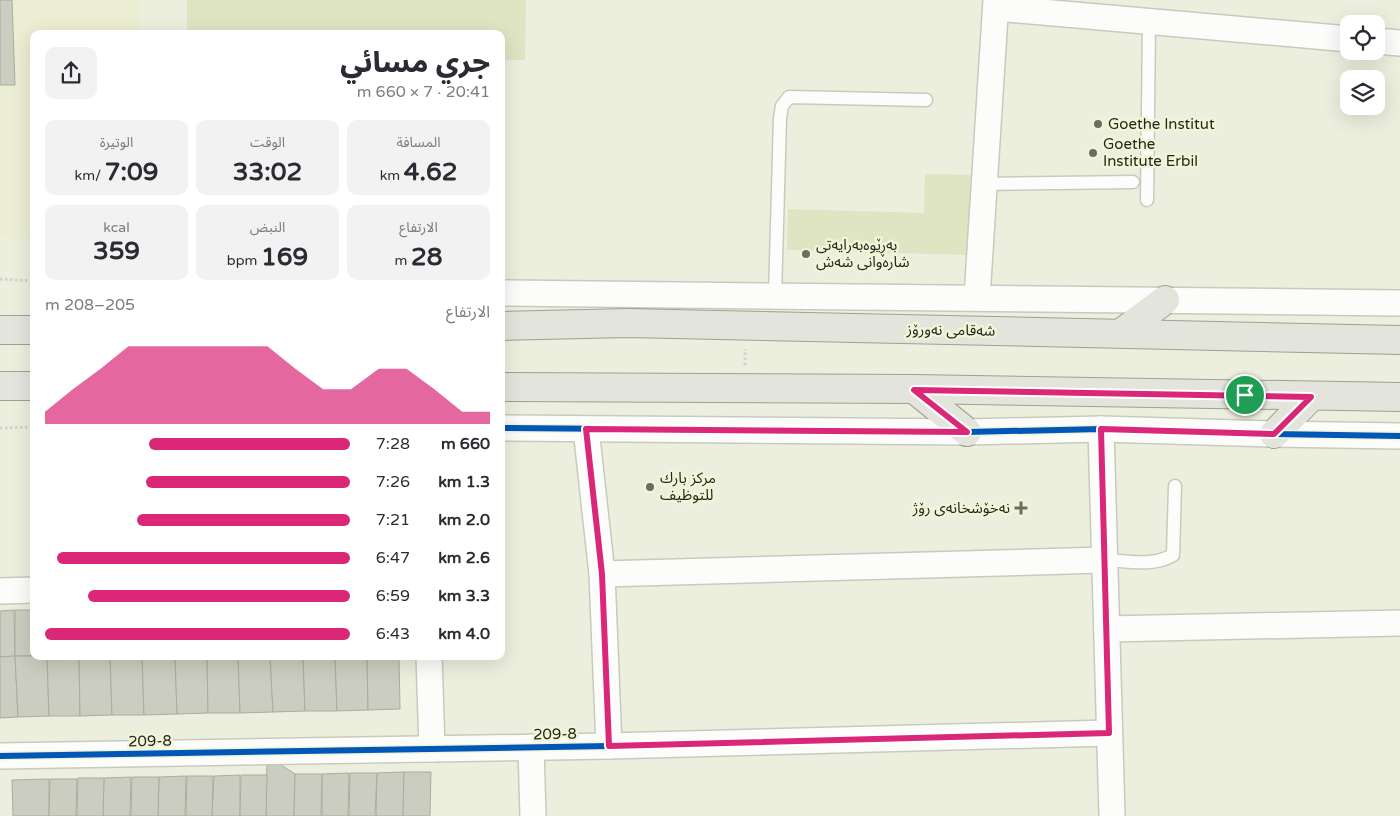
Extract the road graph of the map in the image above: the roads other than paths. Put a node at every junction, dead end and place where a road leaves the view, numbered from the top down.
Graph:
1 (996, 4) edge
2 (1149, 22) junction
3 (1340, 38) edge
4 (1385, 42) edge
5 (1400, 43) edge
6 (926, 100) dead end
7 (1134, 182) dead end
8 (985, 184) junction
9 (1146, 200) dead end
10 (505, 293) edge
11 (775, 296) junction
12 (977, 298) junction
13 (1165, 300) junction
14 (1400, 303) edge
15 (505, 326) edge
16 (0, 330) edge
17 (30, 330) edge
18 (1121, 334) junction
19 (1400, 340) edge
20 (0, 386) edge
21 (30, 386) edge
22 (505, 387) edge
23 (914, 390) junction
24 (1311, 397) junction
25 (1400, 397) edge
26 (505, 428) edge
27 (586, 429) junction
28 (1101, 429) junction
29 (967, 432) junction
30 (1274, 434) junction
31 (1400, 436) edge
32 (1175, 486) dead end
33 (1105, 560) junction
34 (602, 574) junction
35 (30, 590) edge
36 (0, 591) edge
37 (1400, 622) edge
38 (1106, 629) junction
39 (429, 660) edge
40 (1109, 733) junction
41 (609, 746) junction
42 (531, 747) junction
43 (432, 749) junction
44 (0, 756) edge
45 (533, 816) edge
46 (1112, 816) edge

1 - 2 street
1 - 8 street
2 - 3 street
2 - 9 lane
4 - 5 street
6 - 11 lane
7 - 8 lane
8 - 12 street
10 - 11 street
11 - 12 street
12 - 13 street
13 - 14 street
13 - 18 main road
15 - 18 main road, شەقامی نەورۆز
16 - 17 main road
18 - 19 main road, شەقامی نەورۆز
20 - 21 main road
22 - 23 main road
23 - 24 main road
23 - 29 main road
24 - 25 main road
24 - 30 main road
26 - 27 street
27 - 29 street
27 - 34 street
28 - 29 street
28 - 30 street
28 - 33 street
30 - 31 street
32 - 33 lane
33 - 34 street
33 - 38 street
34 - 41 street
35 - 36 street
37 - 38 street
38 - 40 street
39 - 43 street
40 - 41 street, 209-8
40 - 46 street
41 - 42 street, 209-8
42 - 43 street, 209-8
42 - 45 street
43 - 44 street, 209-8

